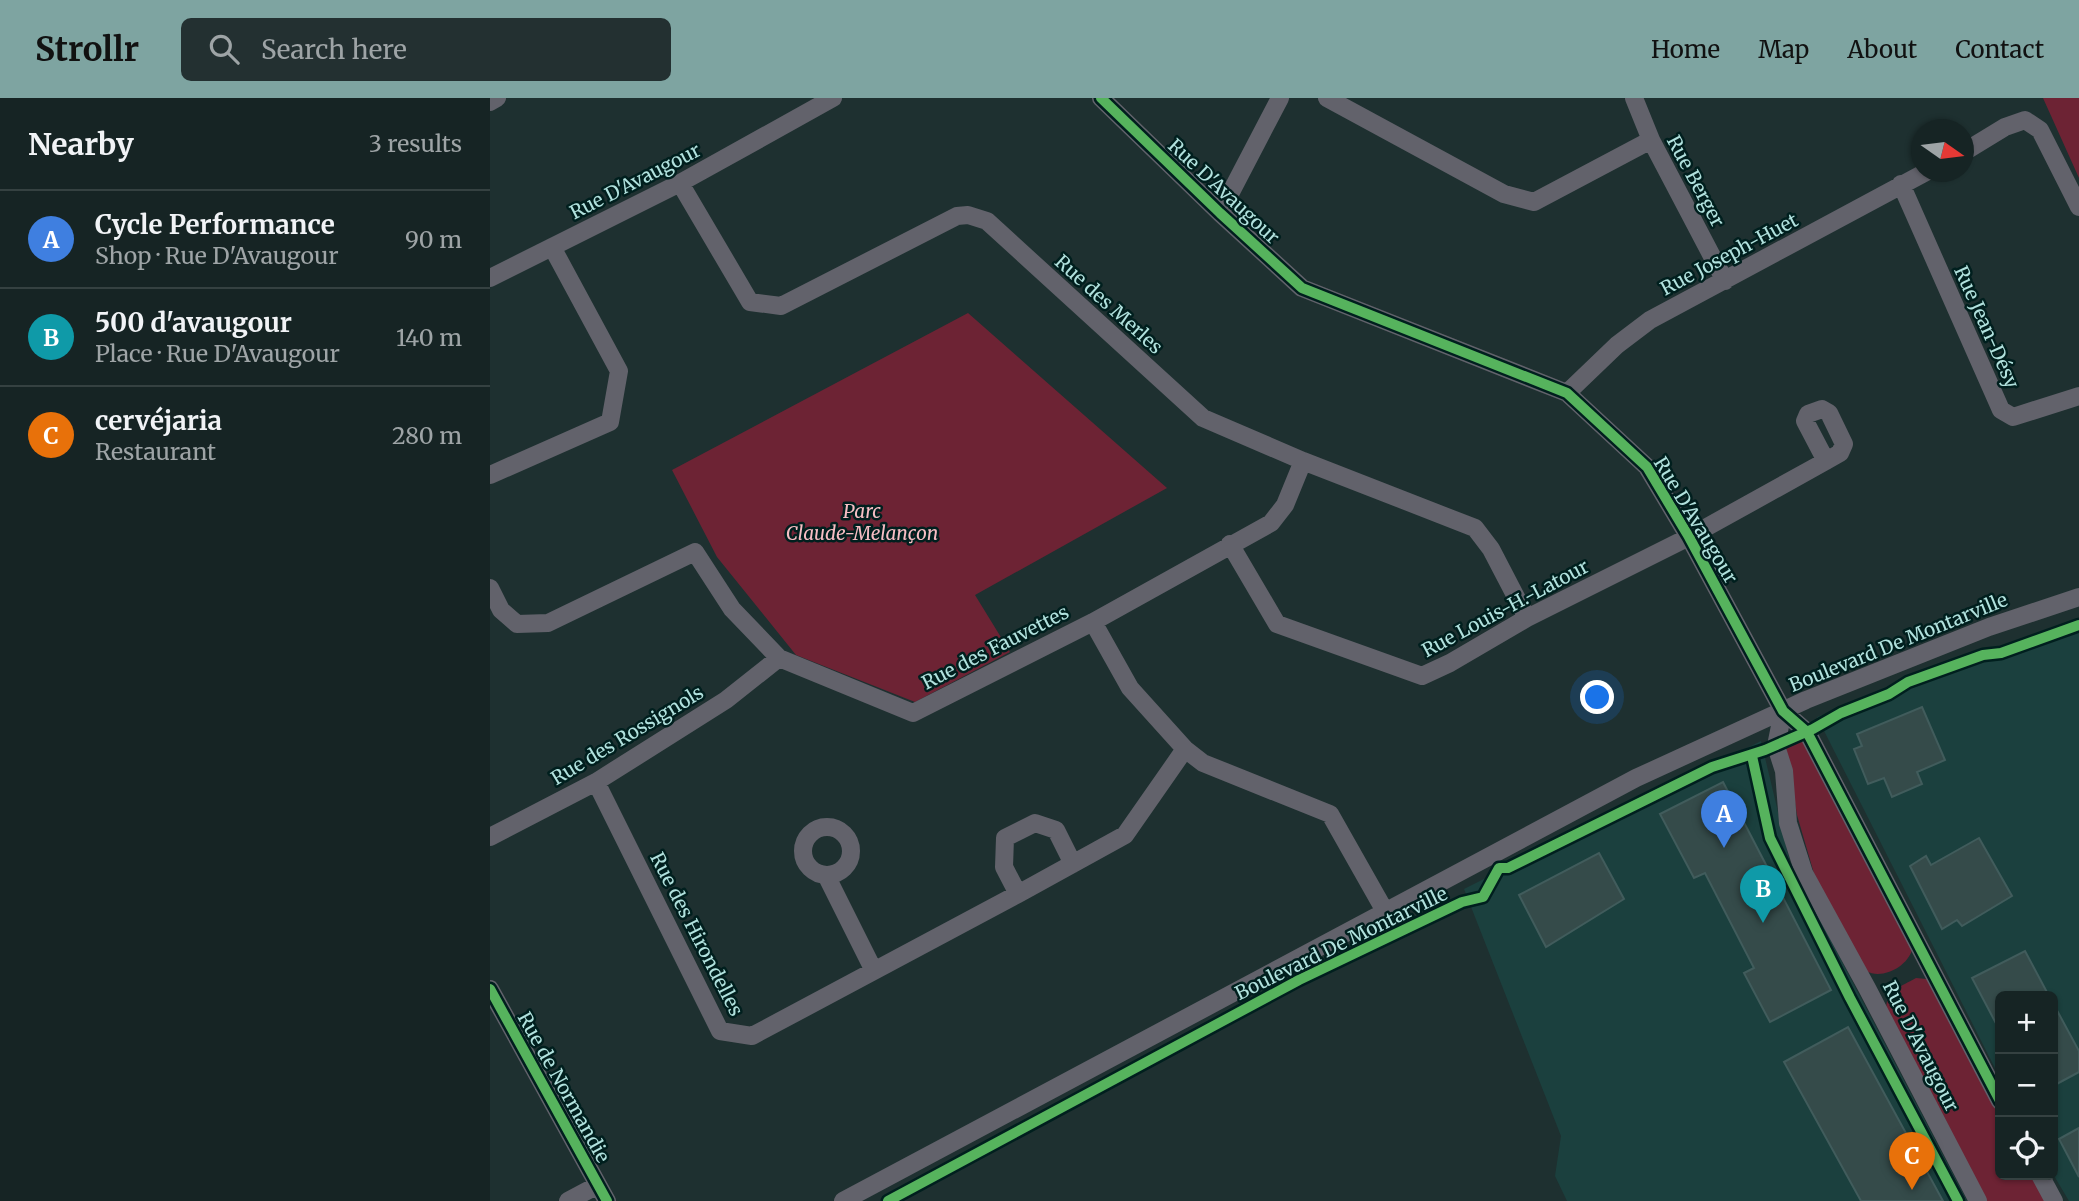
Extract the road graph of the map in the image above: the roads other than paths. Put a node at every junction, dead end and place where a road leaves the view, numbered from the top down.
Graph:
1 (497, 98) edge
2 (833, 98) edge
3 (1101, 98) edge
4 (1280, 98) edge
5 (1327, 98) edge
6 (1634, 98) edge
7 (490, 102) edge
8 (1651, 140) junction
9 (1974, 146) edge
10 (1911, 179) edge
11 (680, 183) junction
12 (1901, 184) junction
13 (2079, 207) edge
14 (1220, 213) junction
15 (552, 247) junction
16 (490, 278) edge
17 (1725, 281) junction
18 (1567, 393) junction
19 (2079, 396) edge
20 (1303, 461) junction
21 (1826, 461) dead end
22 (490, 475) edge
23 (1689, 537) junction
24 (1230, 544) junction
25 (490, 588) edge
26 (2079, 597) edge
27 (1527, 618) junction
28 (1093, 622) junction
29 (779, 658) junction
30 (1783, 711) junction
31 (1185, 749) junction
32 (596, 782) junction
33 (490, 837) edge
34 (1073, 864) junction
35 (825, 875) dead end
36 (1018, 894) junction
37 (1386, 913) junction
38 (874, 971) junction
39 (490, 989) edge
40 (1995, 1091) edge
41 (2043, 1180) edge
42 (598, 1185) junction
43 (568, 1201) edge
44 (607, 1201) edge
45 (843, 1201) edge
46 (1978, 1201) edge
47 (2054, 1201) edge

1 - 7 street
2 - 11 street, Rue D'Avaugour
3 - 14 street, Rue D'Avaugour
4 - 14 street
5 - 8 street
6 - 8 street, Rue Berger
8 - 17 street, Rue Berger
9 - 13 street
10 - 12 street, Rue Joseph-Huet
11 - 15 street, Rue D'Avaugour
11 - 20 street, Rue des Merles
12 - 17 street, Rue Joseph-Huet
12 - 19 street, Rue Jean-Désy
14 - 18 street, Rue D'Avaugour
15 - 16 street, Rue D'Avaugour
15 - 22 street
17 - 18 street, Rue Joseph-Huet
18 - 23 street, Rue D'Avaugour
20 - 24 street, Rue des Fauvettes
20 - 27 street, Rue des Merles
21 - 23 street, Rue Louis-H.-Latour
23 - 27 street, Rue Louis-H.-Latour
23 - 30 street, Rue D'Avaugour
24 - 27 street, Rue Louis-H.-Latour
24 - 28 street, Rue des Fauvettes
25 - 29 street, Rue des Fauvettes
26 - 30 street, Boulevard De Montarville
28 - 29 street, Rue des Fauvettes
28 - 31 street
29 - 32 street, Rue des Rossignols
30 - 37 street, Boulevard De Montarville
30 - 40 street, Rue D'Avaugour
30 - 46 street, Rue D'Avaugour
31 - 34 street, Rue des Hirondelles
31 - 37 street
32 - 33 street, Rue des Rossignols
32 - 38 street, Rue des Hirondelles
34 - 36 street, Rue des Hirondelles
34 - 36 street
35 - 38 street
36 - 38 street, Rue des Hirondelles
37 - 45 street, Boulevard De Montarville
39 - 42 street, Rue de Normandie
41 - 47 street
42 - 43 street
42 - 44 street, Rue de Normandie

